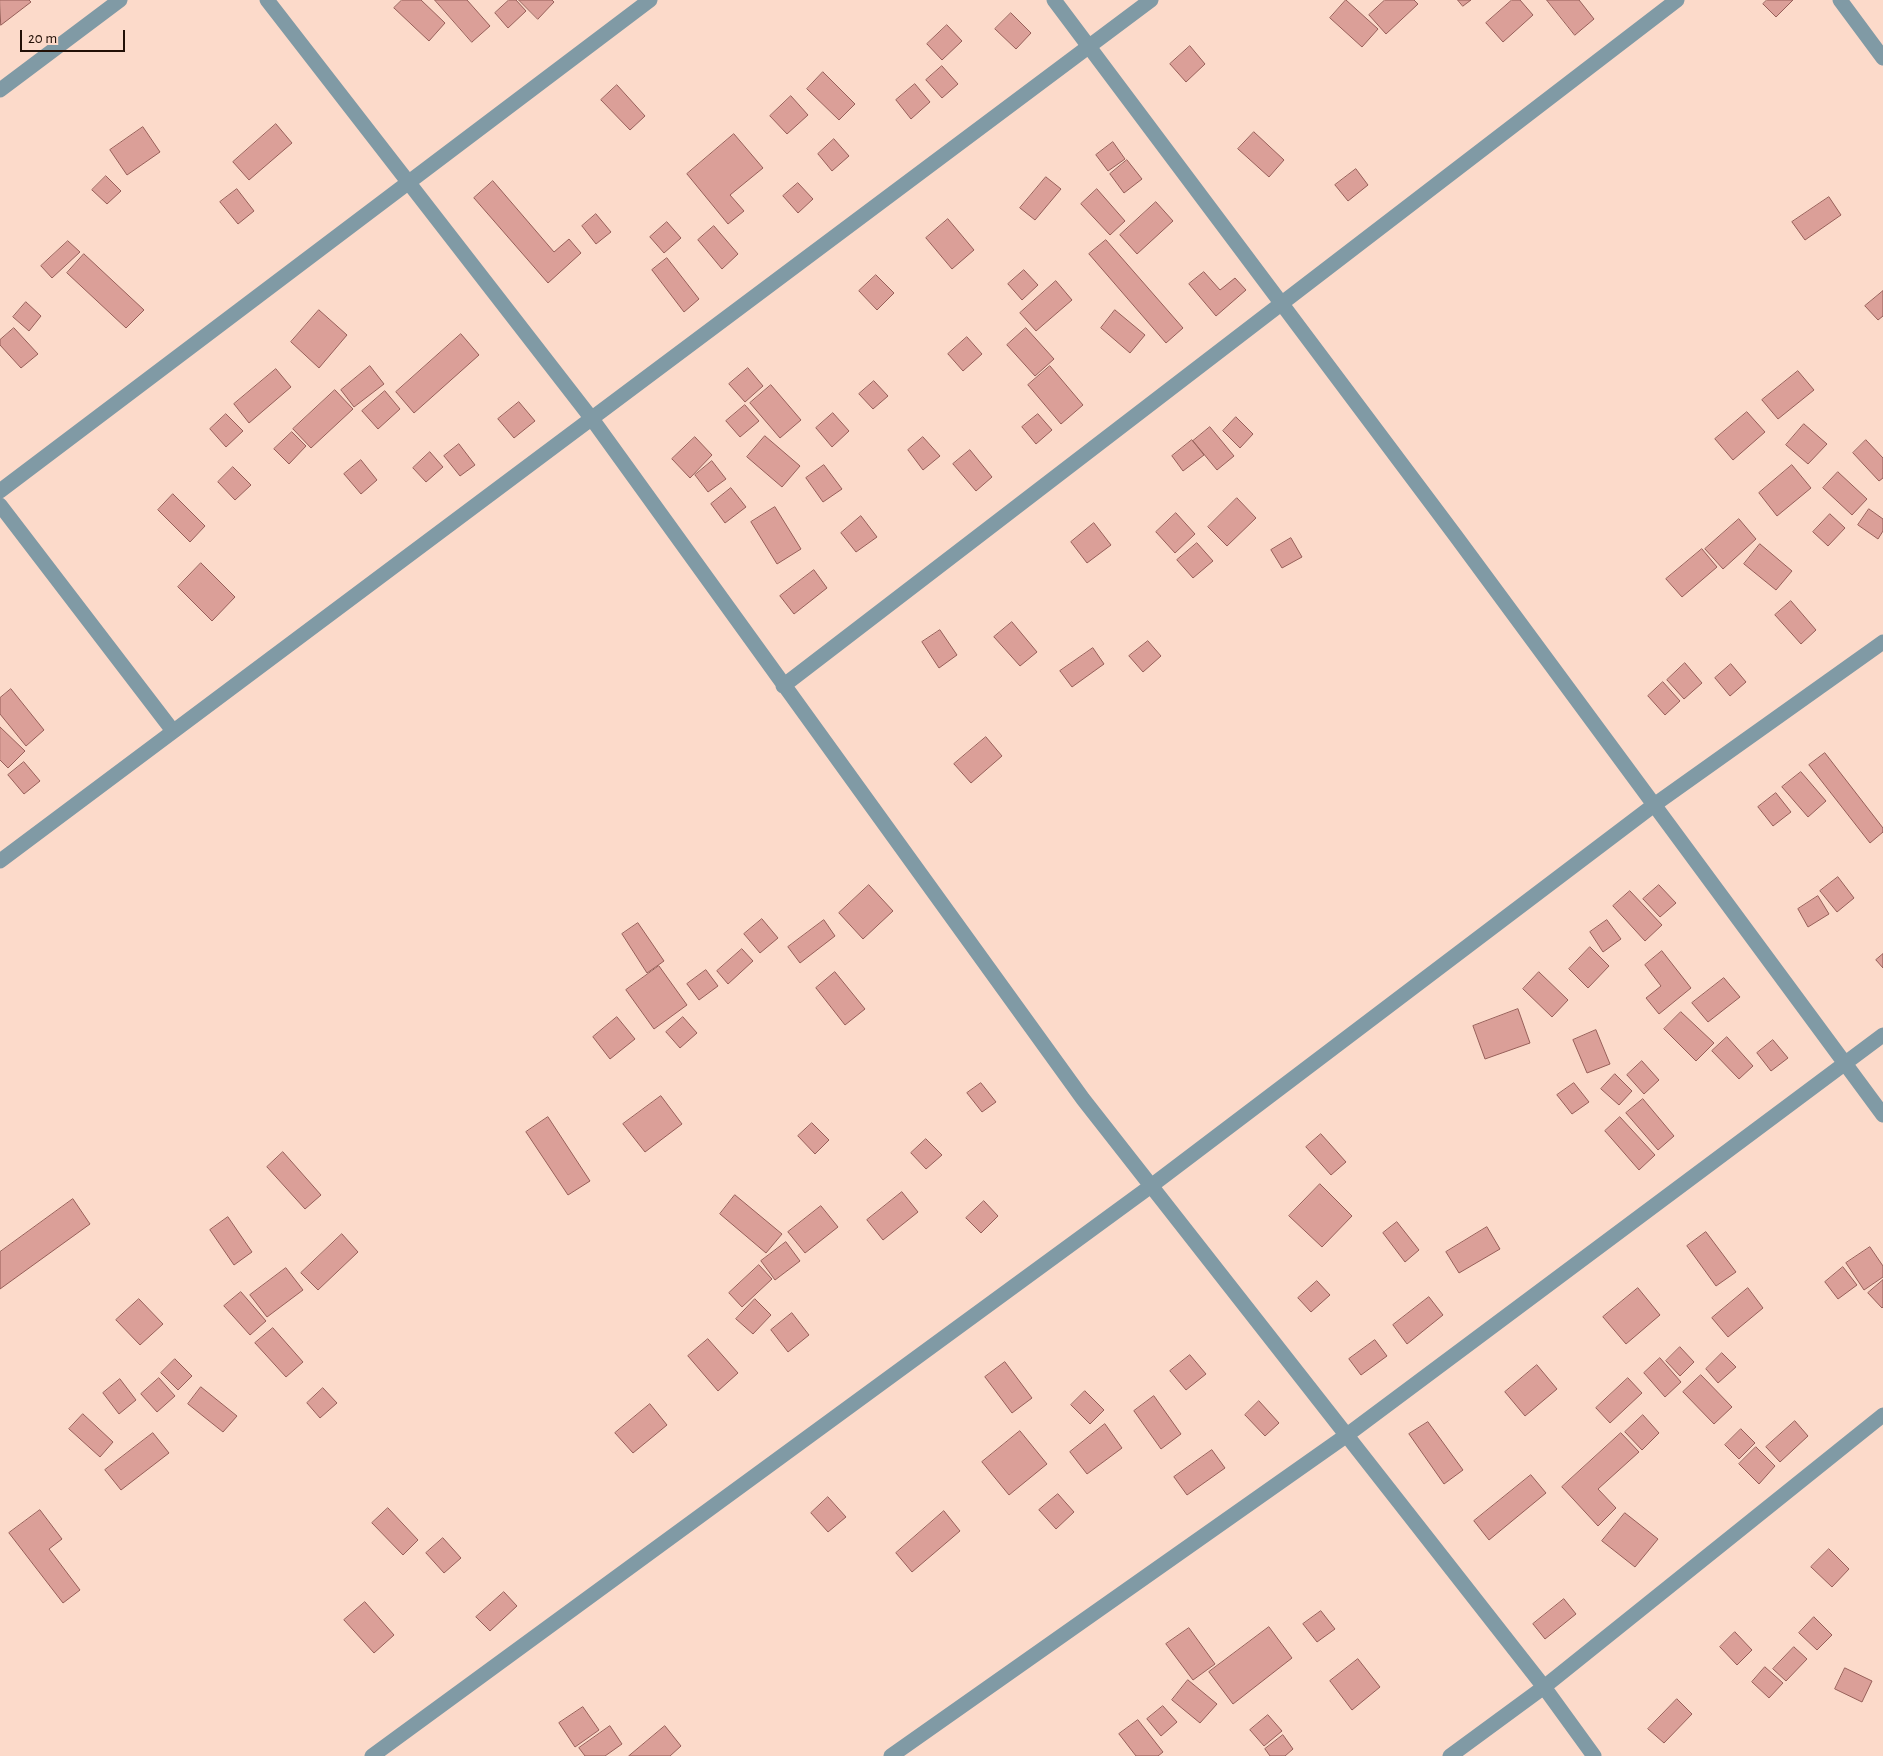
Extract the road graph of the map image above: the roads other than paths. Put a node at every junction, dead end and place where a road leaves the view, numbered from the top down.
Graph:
1 (120, 0) edge
2 (267, 0) edge
3 (650, 0) edge
4 (1054, 0) edge
5 (1151, 0) edge
6 (1677, 0) edge
7 (1840, 0) edge
8 (1089, 46) junction
9 (1883, 58) edge
10 (0, 90) edge
11 (409, 182) junction
12 (1282, 304) junction
13 (592, 419) junction
14 (0, 491) edge
15 (0, 505) edge
16 (1883, 642) edge
17 (783, 686) junction
18 (173, 731) junction
19 (1654, 805) junction
20 (0, 861) edge
21 (1883, 1035) edge
22 (1845, 1064) junction
23 (1883, 1115) edge
24 (1151, 1186) junction
25 (1883, 1415) edge
26 (1347, 1435) junction
27 (1544, 1687) junction
28 (372, 1756) edge
29 (891, 1756) edge
30 (1450, 1756) edge
31 (1594, 1756) edge

1 - 10 street
2 - 11 street
3 - 11 street
4 - 8 street
5 - 8 street
6 - 12 street
7 - 9 street
8 - 12 street
8 - 13 street
11 - 13 street
11 - 14 street
12 - 17 street
12 - 19 street
13 - 17 street
13 - 18 street
15 - 18 street
16 - 19 street
17 - 24 street
18 - 20 street
19 - 22 street
19 - 24 street
21 - 22 street
22 - 23 street
22 - 26 street
24 - 26 street
24 - 28 street
25 - 27 street
26 - 27 street
26 - 29 street
27 - 30 street
27 - 31 street

